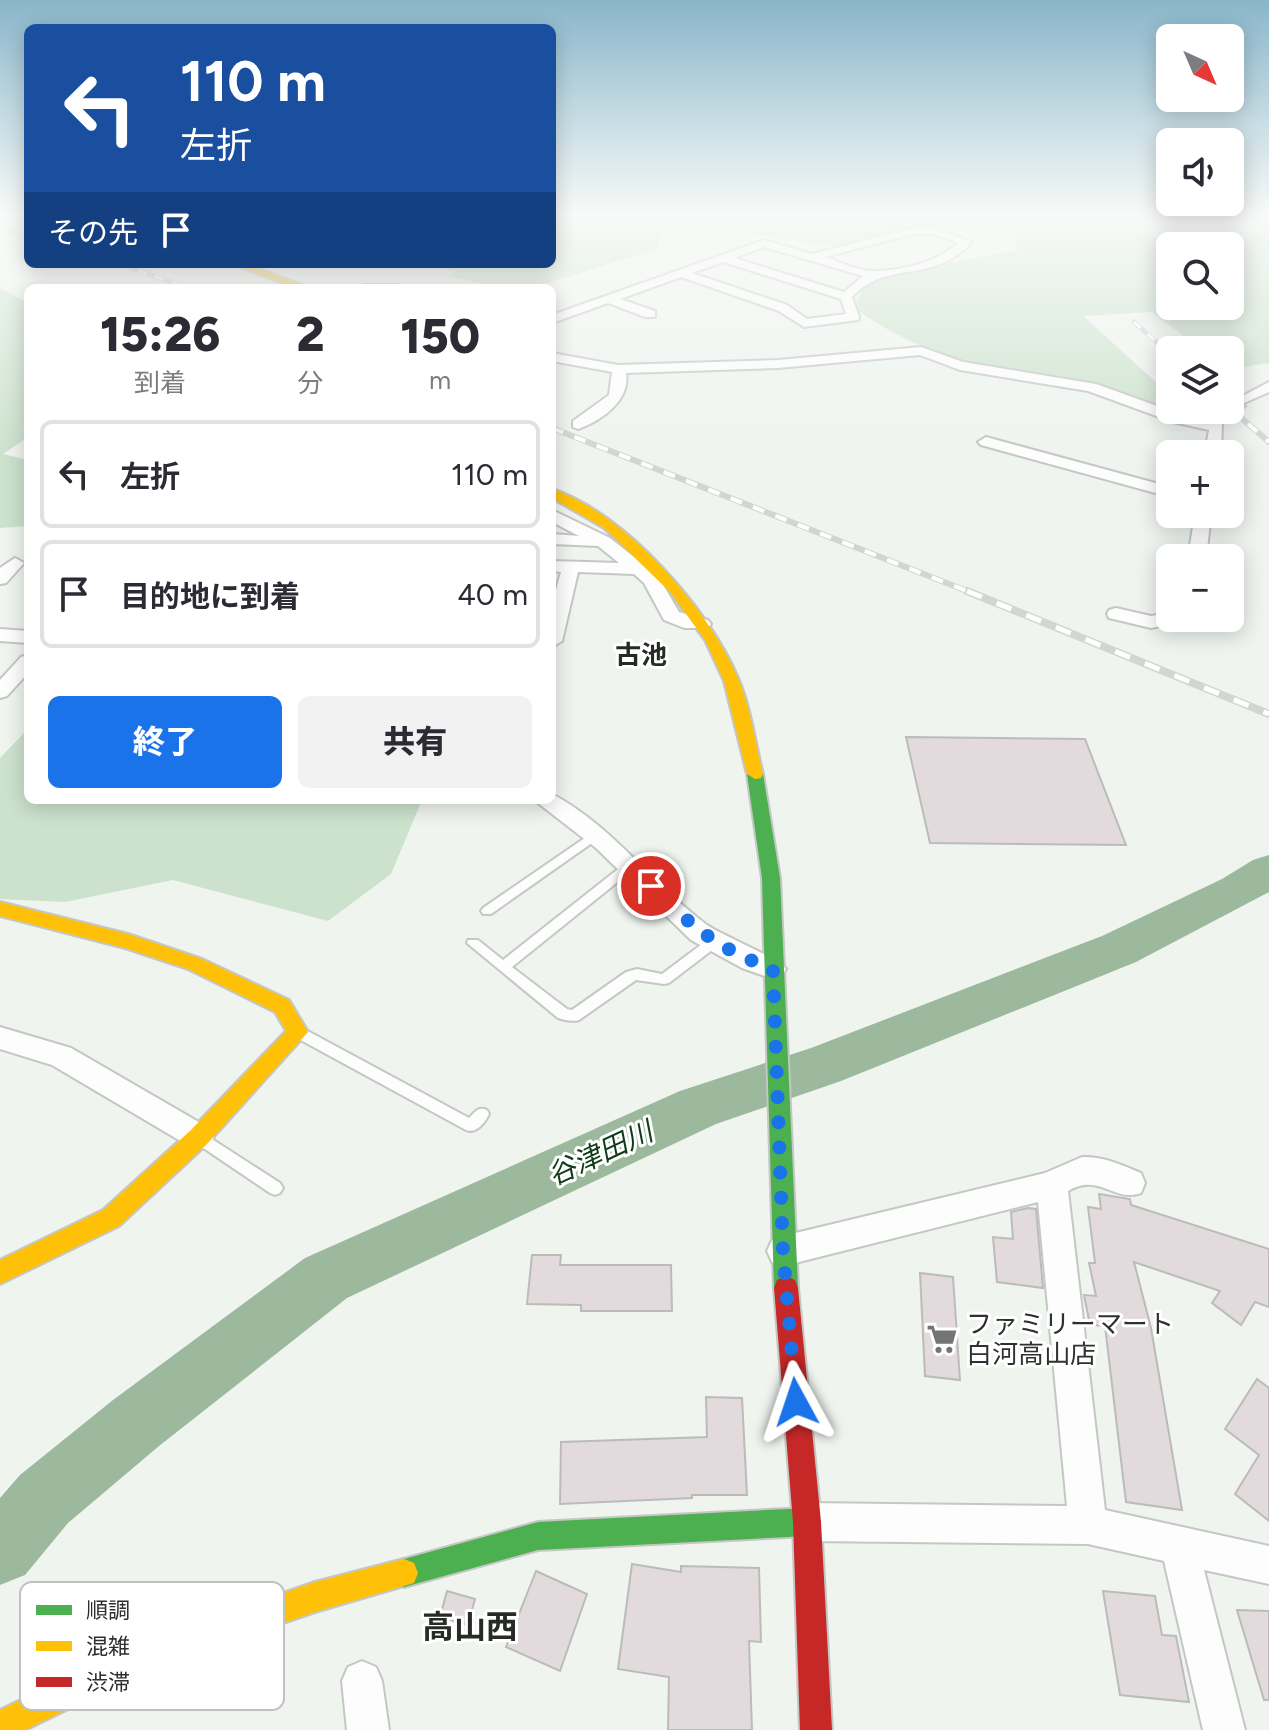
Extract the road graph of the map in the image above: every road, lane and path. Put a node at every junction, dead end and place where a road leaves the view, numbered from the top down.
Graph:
1 (623, 294) edge
2 (741, 294) edge
3 (836, 294) edge
4 (848, 294) edge
5 (846, 297) junction
6 (608, 299) junction
7 (650, 314) dead end
8 (556, 318) edge
9 (556, 358) edge
10 (618, 369) junction
11 (1269, 386) edge
12 (1244, 399) tunnel mouth
13 (578, 424) dead end
14 (1216, 440) edge
15 (986, 442) dead end
16 (1156, 488) edge
17 (557, 497) edge
18 (556, 517) edge
19 (556, 539) edge
20 (604, 542) junction
21 (15, 563) dead end
22 (561, 566) edge
23 (637, 569) junction
24 (0, 579) edge
25 (556, 608) edge
26 (1116, 614) dead end
27 (1156, 621) edge
28 (701, 624) junction
29 (0, 635) edge
30 (24, 637) edge
31 (24, 665) edge
32 (0, 692) edge
33 (552, 804) edge
34 (595, 835) junction
35 (631, 865) junction
36 (0, 909) edge
37 (487, 911) dead end
38 (715, 941) junction
39 (473, 943) dead end
40 (503, 967) junction
41 (774, 977) junction
42 (298, 1032) junction
43 (0, 1038) edge
44 (482, 1114) dead end
45 (199, 1137) junction
46 (1130, 1183) dead end
47 (1052, 1185) junction
48 (275, 1188) dead end
49 (783, 1251) junction
50 (0, 1272) edge
51 (807, 1522) junction
52 (1088, 1525) junction
53 (1179, 1544) junction
54 (1269, 1565) edge
55 (284, 1608) edge
56 (362, 1681) dead end
57 (33, 1710) edge
58 (0, 1726) edge
59 (368, 1730) edge
60 (816, 1730) edge
61 (1224, 1730) edge

1 - 6 street
2 - 5 street
3 - 5 street
4 - 5 street
6 - 7 street
6 - 8 street
9 - 10 street
10 - 13 street
10 - 14 street
11 - 12 street
15 - 16 street
17 - 28 street
18 - 20 street
19 - 20 street
20 - 23 street
21 - 24 street
22 - 23 street
22 - 25 street
23 - 28 street
26 - 27 street
28 - 41 street
29 - 30 street
31 - 32 street
33 - 34 street
34 - 35 street
34 - 37 lane
35 - 38 street
35 - 40 lane
36 - 42 street
38 - 40 lane
38 - 41 street
39 - 40 lane
41 - 49 street
42 - 44 lane
42 - 45 street
43 - 45 street
45 - 48 lane
45 - 50 street
46 - 47 street
47 - 49 street
47 - 52 street
49 - 51 street
51 - 52 street
51 - 55 street
51 - 60 street
52 - 53 street
53 - 54 street
53 - 61 street
56 - 59 street
57 - 58 street

